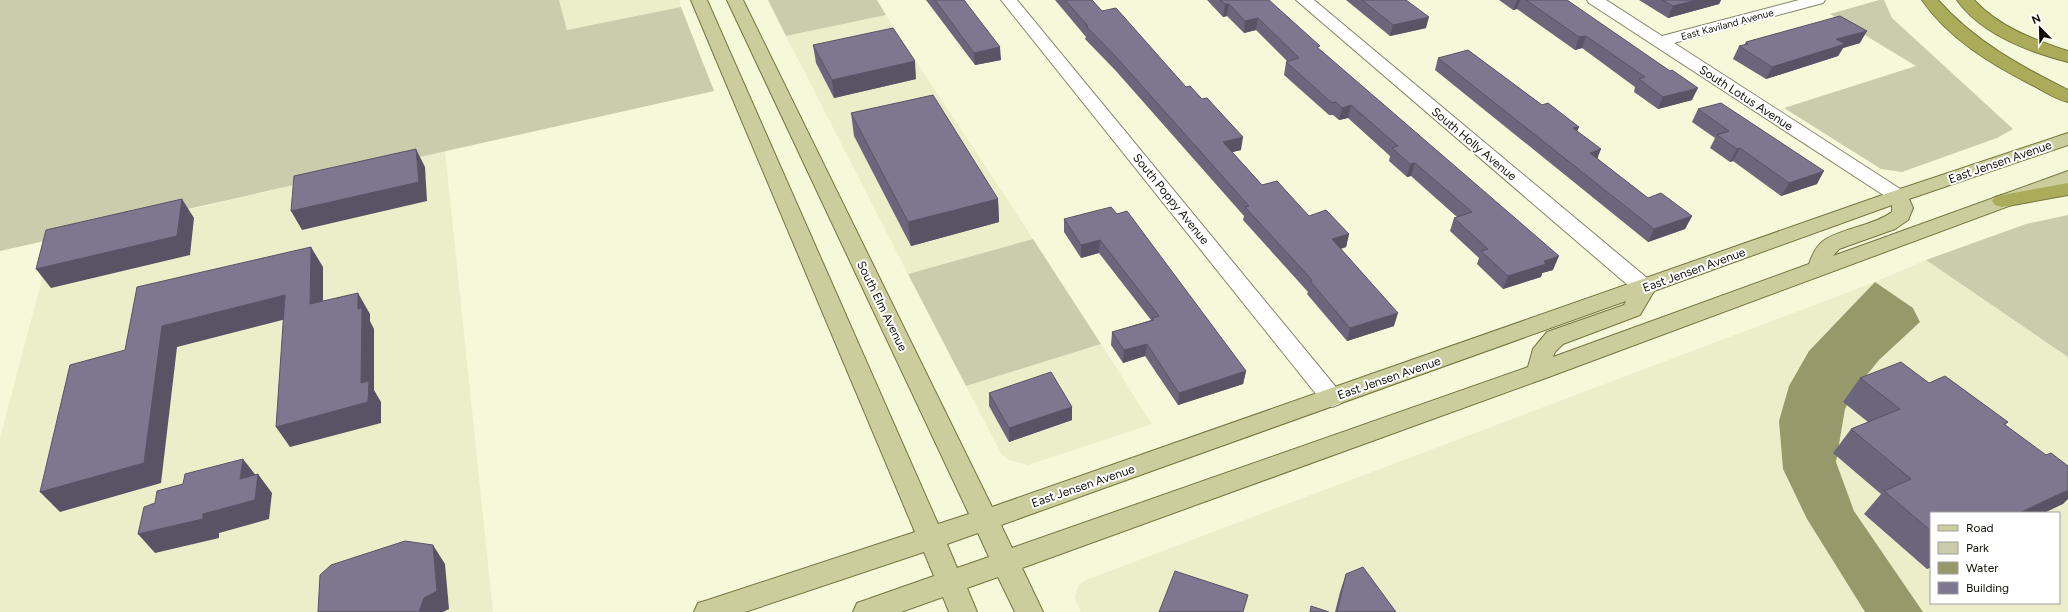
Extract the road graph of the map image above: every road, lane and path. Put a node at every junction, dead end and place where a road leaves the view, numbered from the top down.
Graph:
1 (699, 0) edge
2 (735, 0) edge
3 (1009, 0) edge
4 (1304, 0) edge
5 (1595, 0) edge
6 (1817, 0) edge
7 (1930, 0) edge
8 (1965, 0) edge
9 (1660, 42) junction
10 (2068, 57) edge
11 (2068, 97) edge
12 (2068, 139) edge
13 (2068, 177) edge
14 (2068, 189) edge
15 (1898, 196) junction
16 (2002, 201) junction
17 (1819, 269) junction
18 (1645, 288) junction
19 (1538, 372) junction
20 (1332, 398) junction
21 (985, 520) junction
22 (931, 538) junction
23 (1006, 562) junction
24 (950, 583) junction
25 (708, 612) edge
26 (867, 612) edge
27 (963, 612) edge
28 (1029, 612) edge

1 - 22 main road
2 - 21 main road, South Elm Avenue
3 - 20 street, South Poppy Avenue
4 - 18 street, South Holly Avenue
5 - 9 street, South Lotus Avenue
6 - 9 street, East Kaviland Avenue
7 - 11 highway
8 - 10 highway
9 - 15 street, South Lotus Avenue
12 - 15 main road, East Jensen Avenue
13 - 16 main road
14 - 16 highway
15 - 17 main road
15 - 18 main road, East Jensen Avenue
16 - 17 main road
17 - 19 main road
18 - 19 main road
18 - 20 main road, East Jensen Avenue
19 - 23 main road
20 - 21 main road, East Jensen Avenue
21 - 22 main road, East Jensen Avenue
21 - 23 main road, South Elm Avenue
22 - 24 main road
22 - 25 main road, East Jensen Avenue
23 - 24 main road
23 - 28 main road, South Elm Avenue
24 - 26 main road
24 - 27 main road

